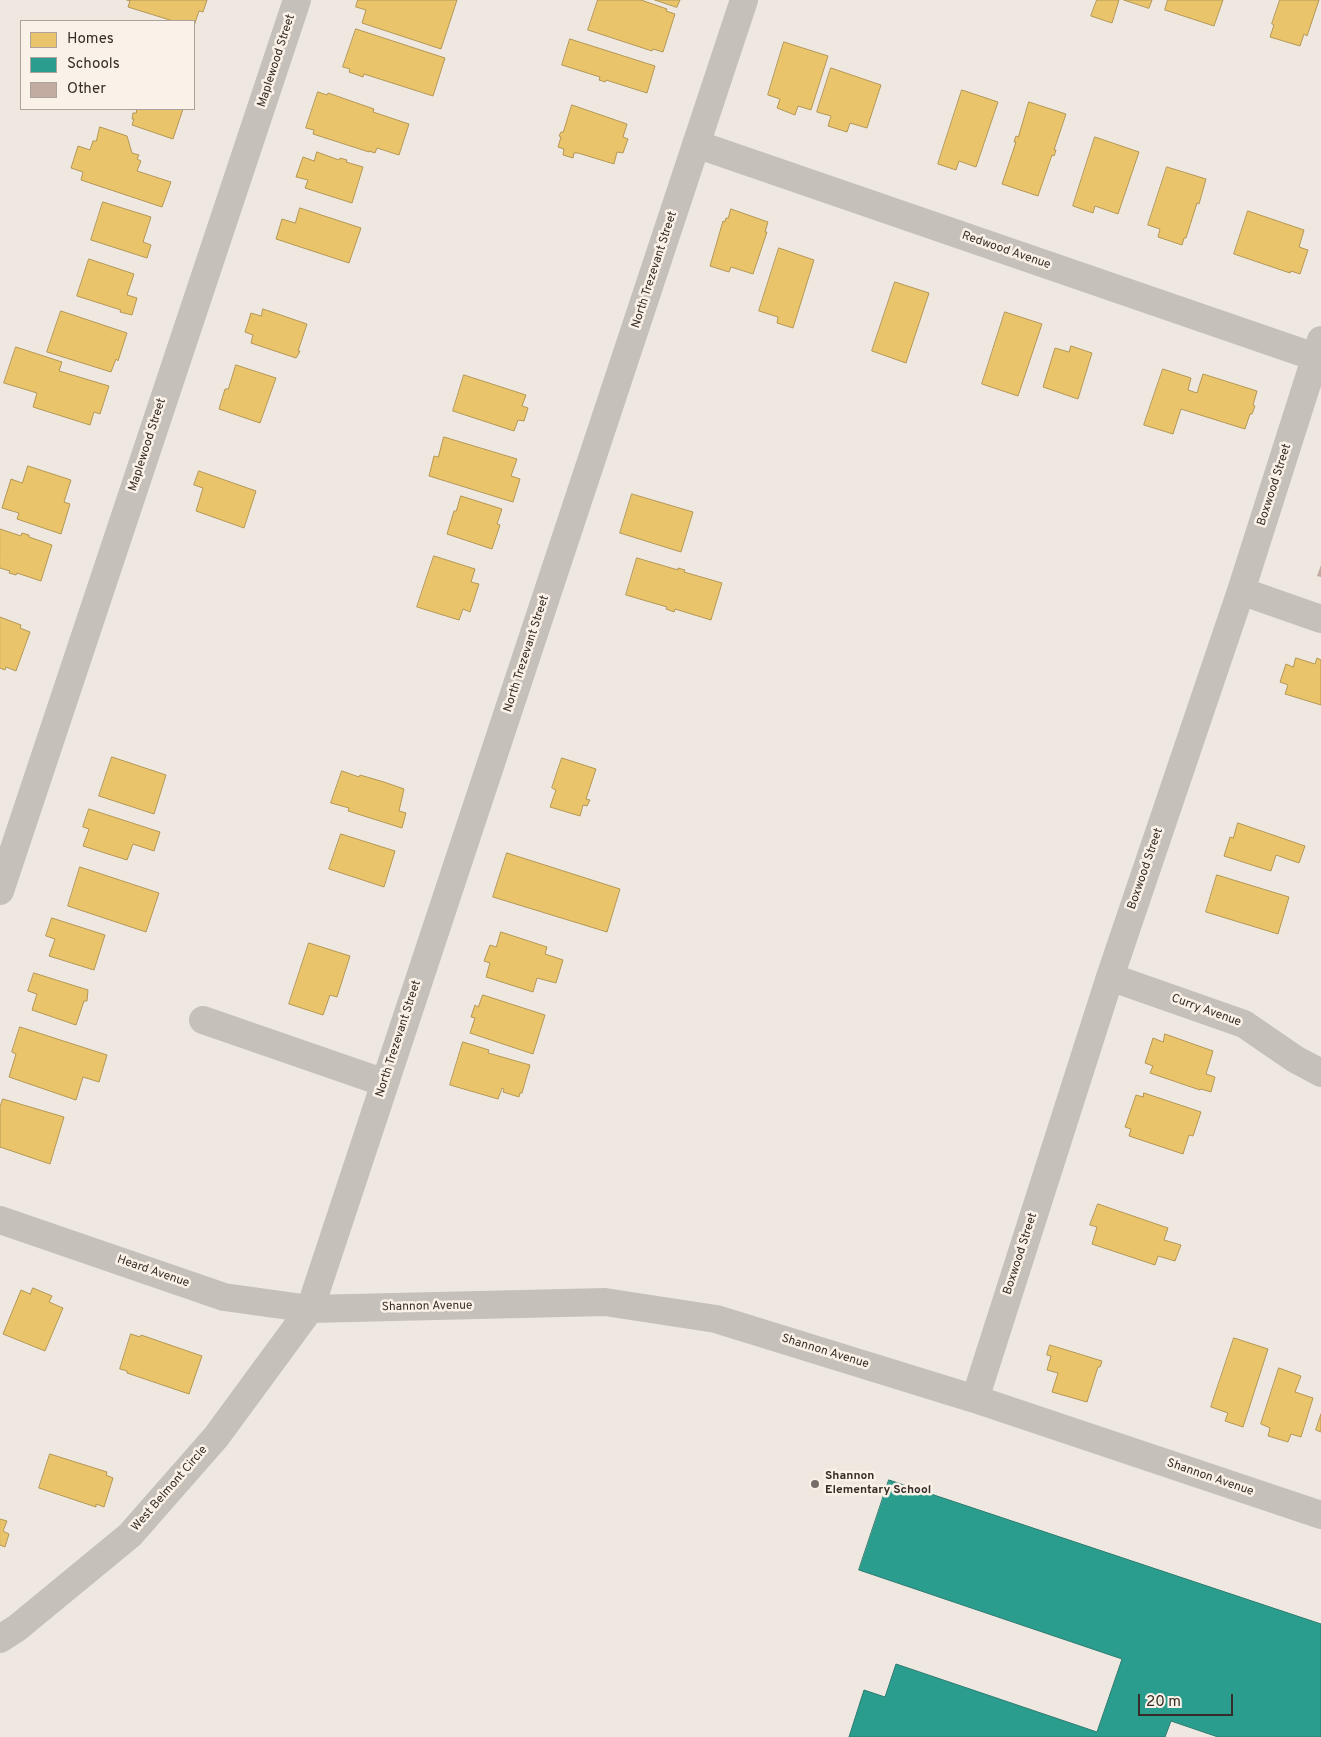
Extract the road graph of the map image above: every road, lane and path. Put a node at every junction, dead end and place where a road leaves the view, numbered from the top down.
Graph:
1 (297, 0) edge
2 (744, 0) edge
3 (696, 144) junction
4 (1318, 349) edge
5 (1241, 591) junction
6 (1321, 618) edge
7 (0, 891) edge
8 (1110, 977) junction
9 (203, 1020) dead end
10 (1321, 1073) edge
11 (385, 1082) junction
12 (0, 1220) edge
13 (310, 1309) junction
14 (975, 1399) junction
15 (1321, 1515) edge
16 (0, 1639) edge

1 - 7 street, Maplewood Street
2 - 3 street, North Trezevant Street
3 - 4 street, Redwood Avenue
3 - 11 street, North Trezevant Street
4 - 5 street, Boxwood Street
5 - 6 street
5 - 8 street, Boxwood Street
8 - 10 street, Curry Avenue
8 - 14 street, Boxwood Street
9 - 11 street
11 - 13 street, North Trezevant Street
12 - 13 street, Heard Avenue
13 - 14 street, Shannon Avenue
13 - 16 street, West Belmont Circle
14 - 15 street, Shannon Avenue

